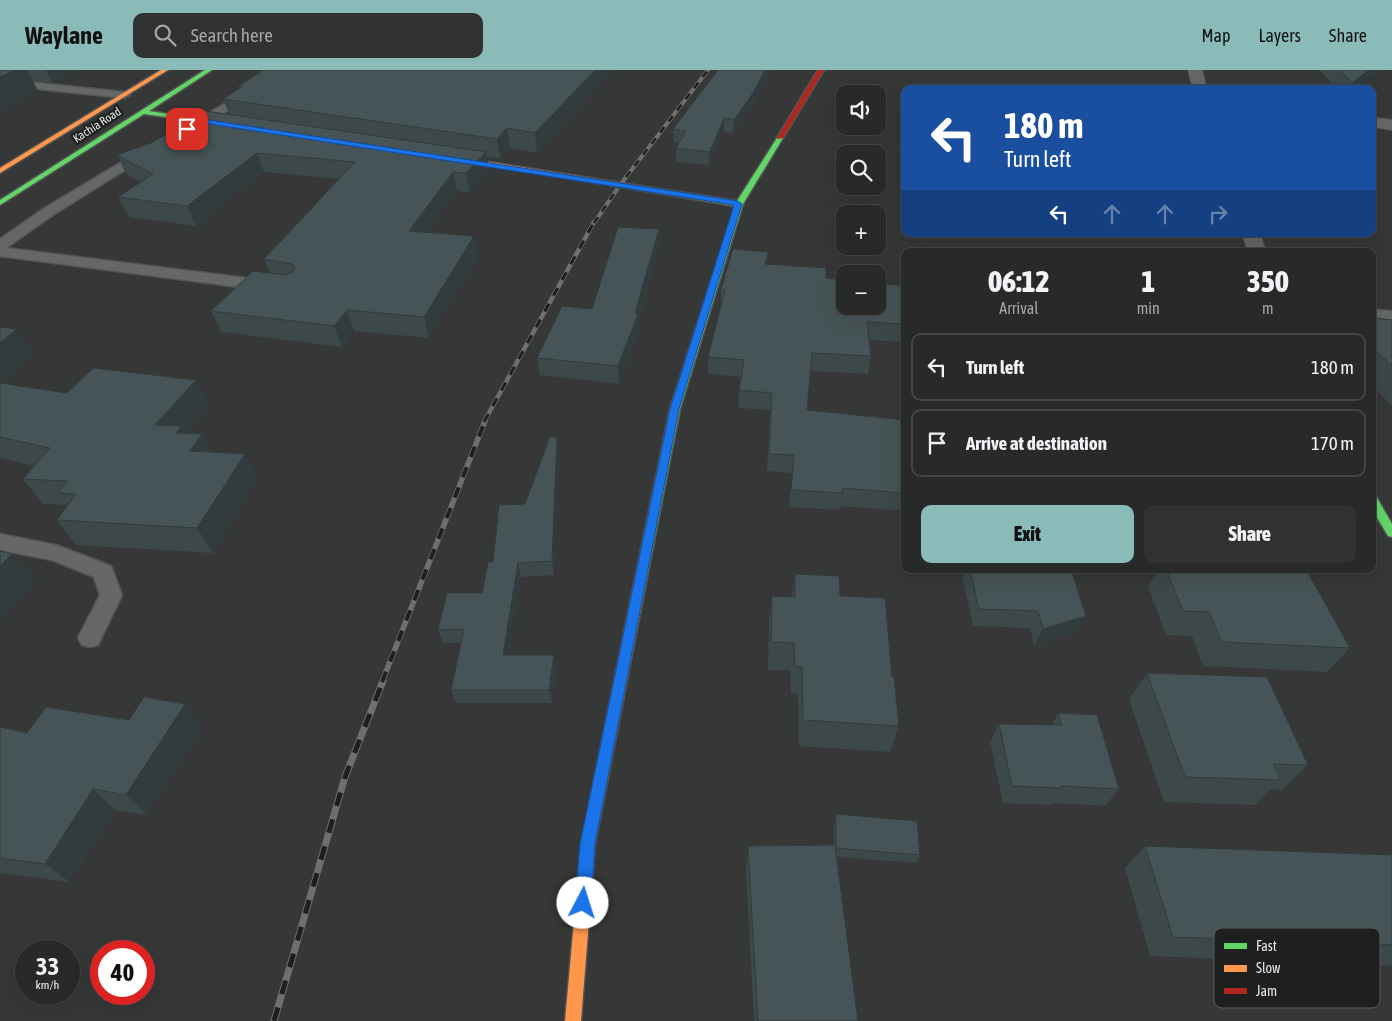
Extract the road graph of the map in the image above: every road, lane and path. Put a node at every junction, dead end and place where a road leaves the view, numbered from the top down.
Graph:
1 (165, 70) edge
2 (208, 70) edge
3 (286, 70) edge
4 (821, 70) edge
5 (1195, 70) edge
6 (0, 82) edge
7 (1199, 85) edge
8 (124, 95) junction
9 (143, 112) junction
10 (202, 121) junction
11 (1376, 123) edge
12 (1392, 125) edge
13 (241, 127) edge
14 (177, 134) edge
15 (160, 144) edge
16 (437, 156) edge
17 (0, 171) edge
18 (0, 204) edge
19 (738, 204) junction
20 (0, 246) edge
21 (0, 252) edge
22 (283, 288) edge
23 (1376, 316) edge
24 (1392, 318) edge
25 (1376, 506) edge
26 (1392, 533) edge
27 (0, 542) edge
28 (90, 638) dead end
29 (573, 1021) edge

1 - 8 street, Kachia Road
2 - 9 street, Kachia Road
3 - 10 lane
4 - 19 street
5 - 7 street
6 - 8 lane
8 - 17 street, Kachia Road
9 - 10 street
9 - 18 street, Kachia Road
10 - 13 street
10 - 14 lane
11 - 12 street
15 - 20 lane
16 - 19 street
19 - 29 street
21 - 22 lane
23 - 24 street
25 - 26 street
27 - 28 lane

